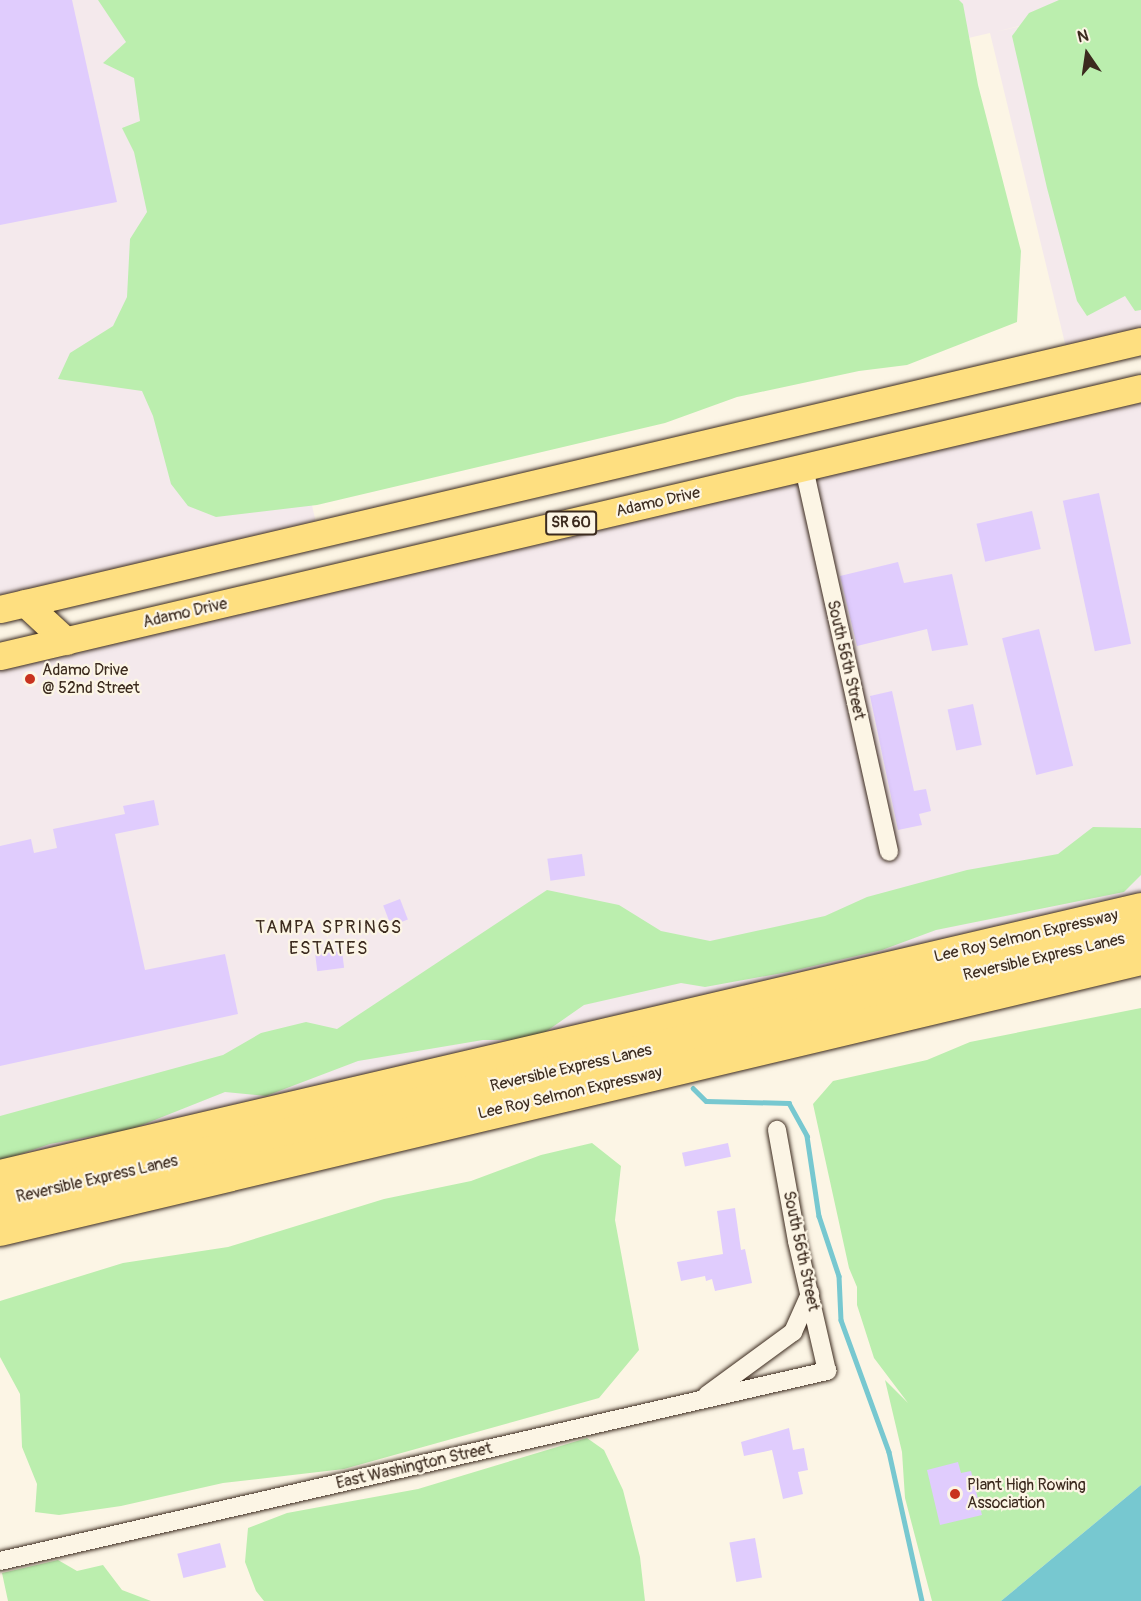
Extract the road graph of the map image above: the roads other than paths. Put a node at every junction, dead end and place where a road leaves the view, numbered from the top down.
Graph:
1 (1141, 341) edge
2 (1064, 360) junction
3 (1141, 388) edge
4 (1073, 404) junction
5 (719, 441) junction
6 (804, 468) junction
7 (729, 485) junction
8 (13, 606) edge
9 (66, 641) junction
10 (0, 656) edge
11 (889, 852) dead end
12 (1141, 909) edge
13 (1141, 934) edge
14 (1141, 959) edge
15 (777, 1130) dead end
16 (0, 1176) edge
17 (0, 1202) edge
18 (0, 1230) edge
19 (810, 1294) junction
20 (827, 1371) joint
21 (699, 1402) junction
22 (0, 1561) edge

1 - 2 main road
2 - 4 main road
2 - 5 main road
3 - 4 main road, Adamo Drive / SR 60
4 - 6 main road, Adamo Drive / SR 60
5 - 7 main road
5 - 8 main road
6 - 7 main road, Adamo Drive / SR 60
6 - 11 street, South 56th Street
7 - 9 main road, Adamo Drive / SR 60
8 - 9 main road
9 - 10 main road, Adamo Drive / SR 60
12 - 16 highway, Lee Roy Selmon Expressway
13 - 17 highway, Reversible Express Lanes
14 - 18 highway, Lee Roy Selmon Expressway
15 - 19 street, South 56th Street
19 - 20 street, South 56th Street
19 - 21 street
20 - 21 street, East Washington Street
21 - 22 street, East Washington Street

